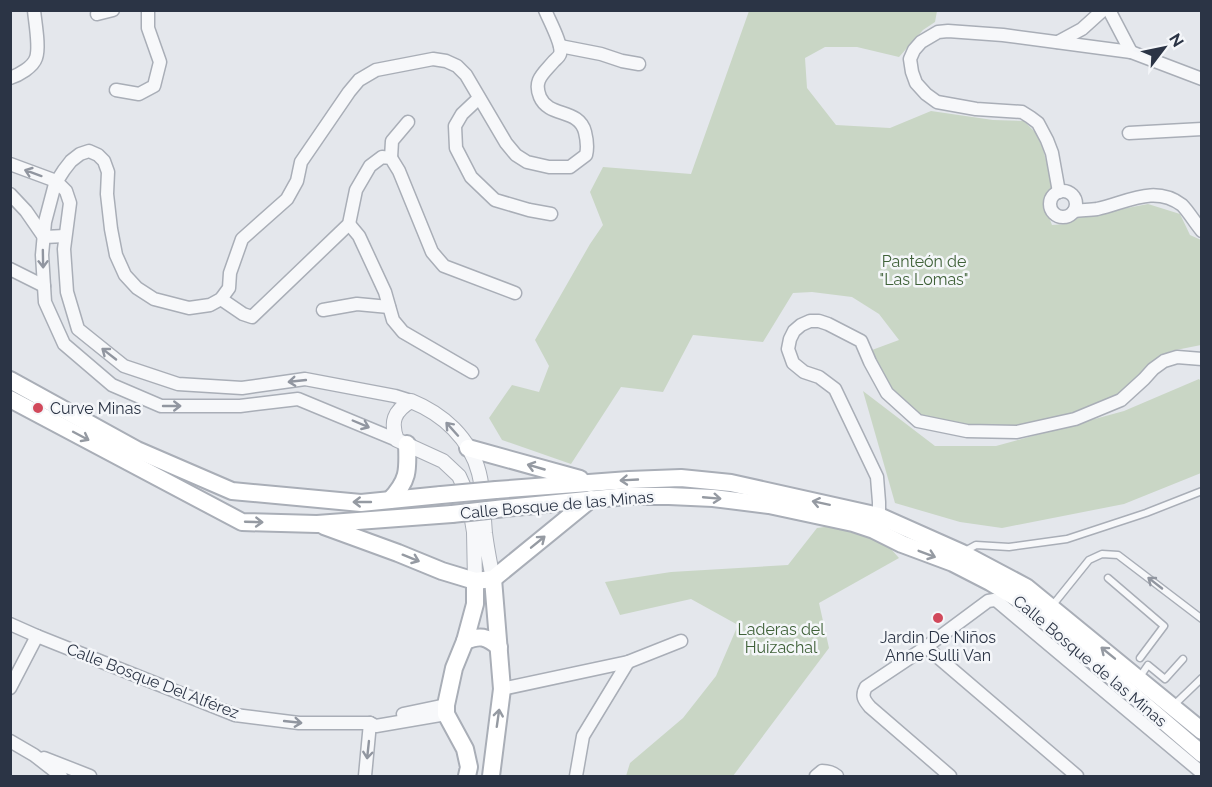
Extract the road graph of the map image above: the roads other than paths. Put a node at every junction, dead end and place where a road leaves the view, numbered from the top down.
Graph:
1 (34, 10) edge
2 (113, 10) edge
3 (148, 10) edge
4 (545, 10) edge
5 (1103, 10) edge
6 (1109, 10) edge
7 (97, 14) dead end
8 (1058, 42) junction
9 (560, 46) junction
10 (1131, 52) junction
11 (639, 64) dead end
12 (10, 78) edge
13 (1202, 79) edge
14 (116, 90) dead end
15 (479, 98) junction
16 (408, 122) dead end
17 (1202, 129) edge
18 (1129, 133) dead end
19 (386, 158) junction
20 (10, 164) edge
21 (56, 181) junction
22 (1059, 192) junction
23 (10, 194) edge
24 (1074, 211) junction
25 (550, 214) dead end
26 (349, 224) junction
27 (1202, 231) edge
28 (65, 236) junction
29 (44, 237) junction
30 (10, 269) edge
31 (44, 286) junction
32 (515, 293) dead end
33 (221, 299) junction
34 (389, 307) junction
35 (323, 310) dead end
36 (1202, 359) edge
37 (472, 372) dead end
38 (10, 380) edge
39 (10, 399) edge
40 (411, 401) junction
41 (35, 403) junction
42 (402, 442) junction
43 (468, 448) junction
44 (592, 491) junction
45 (1202, 491) edge
46 (390, 500) junction
47 (876, 523) junction
48 (317, 524) junction
49 (962, 553) junction
50 (1108, 578) dead end
51 (493, 579) junction
52 (475, 581) junction
53 (1047, 612) junction
54 (1202, 619) edge
55 (10, 624) edge
56 (37, 636) junction
57 (465, 641) junction
58 (681, 641) dead end
59 (498, 647) junction
60 (926, 647) junction
61 (1183, 658) dead end
62 (628, 662) junction
63 (1143, 671) junction
64 (1202, 678) edge
65 (10, 688) edge
66 (502, 689) junction
67 (1173, 706) junction
68 (446, 710) junction
69 (1161, 720) junction
70 (370, 723) junction
71 (1200, 726) edge
72 (1183, 739) junction
73 (10, 741) edge
74 (494, 748) junction
75 (465, 750) junction
76 (1202, 754) edge
77 (34, 755) junction
78 (1202, 773) edge
79 (835, 775) edge
80 (61, 777) edge
81 (90, 777) edge
82 (365, 777) edge
83 (467, 777) edge
84 (491, 777) edge
85 (576, 777) edge
86 (816, 777) edge
87 (950, 777) edge
88 (1077, 777) edge

1 - 12 street
2 - 7 street
3 - 14 street
4 - 9 street
5 - 8 street
6 - 10 street
8 - 10 street
8 - 22 street
9 - 11 street
9 - 15 street
10 - 13 street
15 - 25 street
15 - 33 street
16 - 19 street
17 - 18 street
19 - 26 street
19 - 32 street
21 -> 20 street
21 - 28 street
21 - 29 street
21 - 33 street
22 - 24 street
22 - 24 street
23 - 29 street
24 - 27 street
26 - 33 street
26 - 34 street
28 - 29 street
40 -> 28 street
29 -> 31 street
30 - 31 street
31 -> 42 street
34 - 35 street
34 - 37 street
36 - 47 street
38 - 41 main road, Calle Bosque de las Minas
39 - 41 main road, Calle Bosque de las Minas
40 - 42 street
43 -> 40 street
46 -> 41 main road, Calle Bosque de las Minas
41 -> 48 main road, Calle Bosque de las Minas
42 - 46 main road
42 - 52 street
44 -> 43 main road
43 - 51 street
44 - 46 main road, Calle Bosque de las Minas, bridge
44 - 47 main road, Calle Bosque de las Minas
44 - 48 main road, Calle Bosque de las Minas, bridge
51 -> 44 main road
45 - 49 lane
47 - 49 main road, Calle Bosque de las Minas
47 -> 53 main road, Calle Bosque de las Minas
48 -> 52 main road
49 - 53 main road, Calle Bosque de las Minas
50 - 63 lane
51 - 52 main road
51 - 59 main road
52 - 57 main road
54 -> 53 lane
63 -> 53 main road, Calle Bosque de las Minas
53 - 69 main road, Calle Bosque de las Minas
55 - 56 street, Calle Bosque Del Alférez
56 - 65 street
56 -> 70 street, Calle Bosque Del Alférez
57 - 59 main road
57 - 68 main road
58 - 62 street
59 - 66 main road
60 - 78 street
60 - 87 street
60 - 88 street
61 - 63 lane
62 - 66 street
62 - 85 street
63 - 67 main road, Calle Bosque de las Minas
64 - 67 lane
74 -> 66 main road
67 - 69 lane
67 - 71 main road, Calle Bosque de las Minas
68 - 70 street, Calle Bosque Del Alférez
68 - 75 main road
69 - 72 main road, Calle Bosque de las Minas
70 -> 82 street
71 - 72 lane
72 - 76 main road, Calle Bosque de las Minas
73 - 77 street
74 - 75 main road
74 - 84 main road
75 - 83 main road
77 - 80 street
77 - 81 street
79 - 86 street

